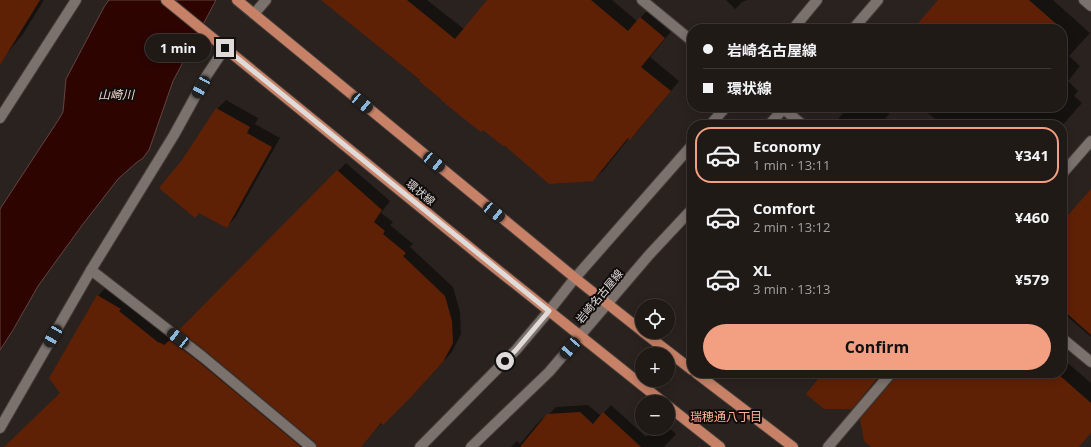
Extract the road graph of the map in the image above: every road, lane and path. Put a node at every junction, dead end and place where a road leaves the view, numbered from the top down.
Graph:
1 (76, 0) edge
2 (166, 0) edge
3 (236, 0) edge
4 (266, 0) edge
5 (642, 0) edge
6 (817, 0) edge
7 (878, 0) edge
8 (1084, 0) edge
9 (1091, 6) edge
10 (254, 14) junction
11 (797, 24) edge
12 (857, 24) edge
13 (687, 37) edge
14 (225, 48) junction
15 (722, 112) edge
16 (779, 112) edge
17 (788, 112) edge
18 (0, 118) edge
19 (714, 120) edge
20 (772, 120) edge
21 (797, 120) edge
22 (1091, 141) edge
23 (687, 151) edge
24 (1067, 168) edge
25 (687, 214) edge
26 (91, 270) junction
27 (575, 278) junction
28 (608, 303) junction
29 (549, 311) junction
30 (635, 325) edge
31 (580, 336) junction
32 (652, 339) edge
33 (1067, 342) edge
34 (1091, 362) edge
35 (687, 366) edge
36 (703, 378) edge
37 (887, 378) edge
38 (654, 395) edge
39 (675, 412) edge
40 (0, 428) edge
41 (311, 447) edge
42 (420, 447) edge
43 (471, 447) edge
44 (720, 447) edge
45 (793, 447) edge
46 (828, 447) edge

1 - 18 street
2 - 14 main road, 環状線
3 - 10 main road
4 - 10 street
5 - 13 street
6 - 11 street
7 - 12 street
8 - 9 street
10 - 27 main road
14 - 26 street
14 - 29 main road, 環状線
15 - 19 street
16 - 20 street
17 - 21 street
22 - 24 street
23 - 27 street
25 - 28 street, 岩崎名古屋線
26 - 40 street
26 - 41 street
27 - 28 main road
27 - 29 street
28 - 30 main road
28 - 31 street, 岩崎名古屋線
29 - 31 main road, 環状線
29 - 42 street
31 - 38 main road, 環状線
31 - 43 street, 岩崎名古屋線
32 - 35 main road
33 - 34 street
36 - 45 main road
37 - 46 street
39 - 44 main road

